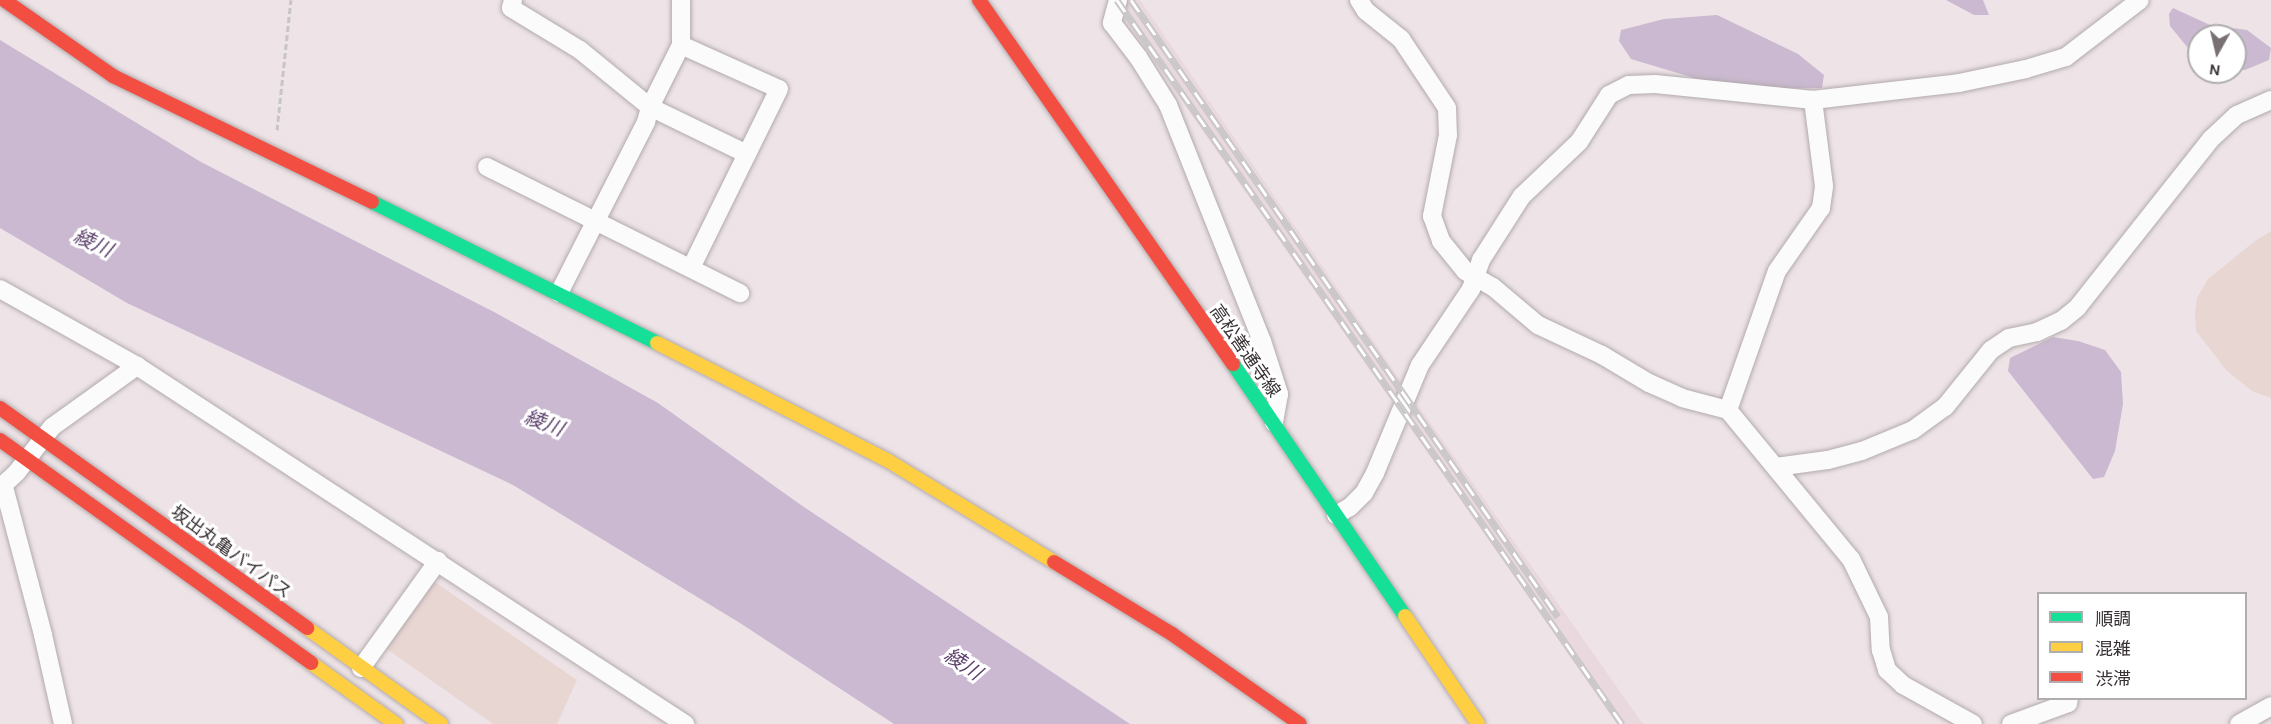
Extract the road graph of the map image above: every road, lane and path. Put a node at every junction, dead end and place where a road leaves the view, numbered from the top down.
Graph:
1 (4, 0) edge
2 (291, 0) edge
3 (513, 0) edge
4 (681, 0) edge
5 (979, 0) edge
6 (1118, 0) edge
7 (1359, 0) edge
8 (2140, 0) edge
9 (681, 45) junction
10 (1813, 100) junction
11 (2271, 100) edge
12 (650, 107) junction
13 (276, 153) junction
14 (747, 154) junction
15 (486, 167) dead end
16 (595, 221) junction
17 (691, 268) junction
18 (1475, 278) junction
19 (0, 289) edge
20 (559, 293) junction
21 (740, 293) dead end
22 (137, 366) junction
23 (0, 408) edge
24 (1728, 410) junction
25 (1274, 423) junction
26 (41, 437) junction
27 (0, 440) edge
28 (25, 458) junction
29 (1776, 467) junction
30 (2, 488) edge
31 (1336, 515) junction
32 (438, 561) junction
33 (362, 668) junction
34 (395, 691) junction
35 (2069, 700) edge
36 (2271, 706) edge
37 (376, 718) edge
38 (63, 724) edge
39 (396, 724) edge
40 (441, 724) edge
41 (685, 724) edge
42 (1300, 724) edge
43 (1478, 724) edge
44 (1973, 724) edge
45 (2011, 724) edge
46 (2239, 724) edge

1 - 13 main road
2 - 13 path
3 - 12 street
4 - 9 street
5 - 25 main road, 高松善通寺線
6 - 25 street
7 - 18 street
8 - 10 street
9 - 12 street
9 - 14 street
10 - 18 street
10 - 24 street
11 - 29 street
12 - 14 street
12 - 16 street
13 - 20 main road
14 - 17 street
15 - 16 street
16 - 17 street
16 - 20 street
17 - 21 street
18 - 24 street
18 - 31 street
19 - 22 street
20 - 42 main road
22 - 26 street
22 - 32 street
23 - 26 main road, 坂出丸亀バイパス
24 - 29 street
25 - 31 main road, 高松善通寺線
26 - 28 street
26 - 33 main road, 坂出丸亀バイパス
27 - 28 main road
28 - 30 street
28 - 37 main road
29 - 44 street
30 - 38 street
31 - 43 main road, 高松善通寺線
32 - 33 street
32 - 41 street
33 - 34 main road, 坂出丸亀バイパス
34 - 37 street
34 - 40 main road, 坂出丸亀バイパス
35 - 45 street
36 - 46 street
37 - 39 main road

